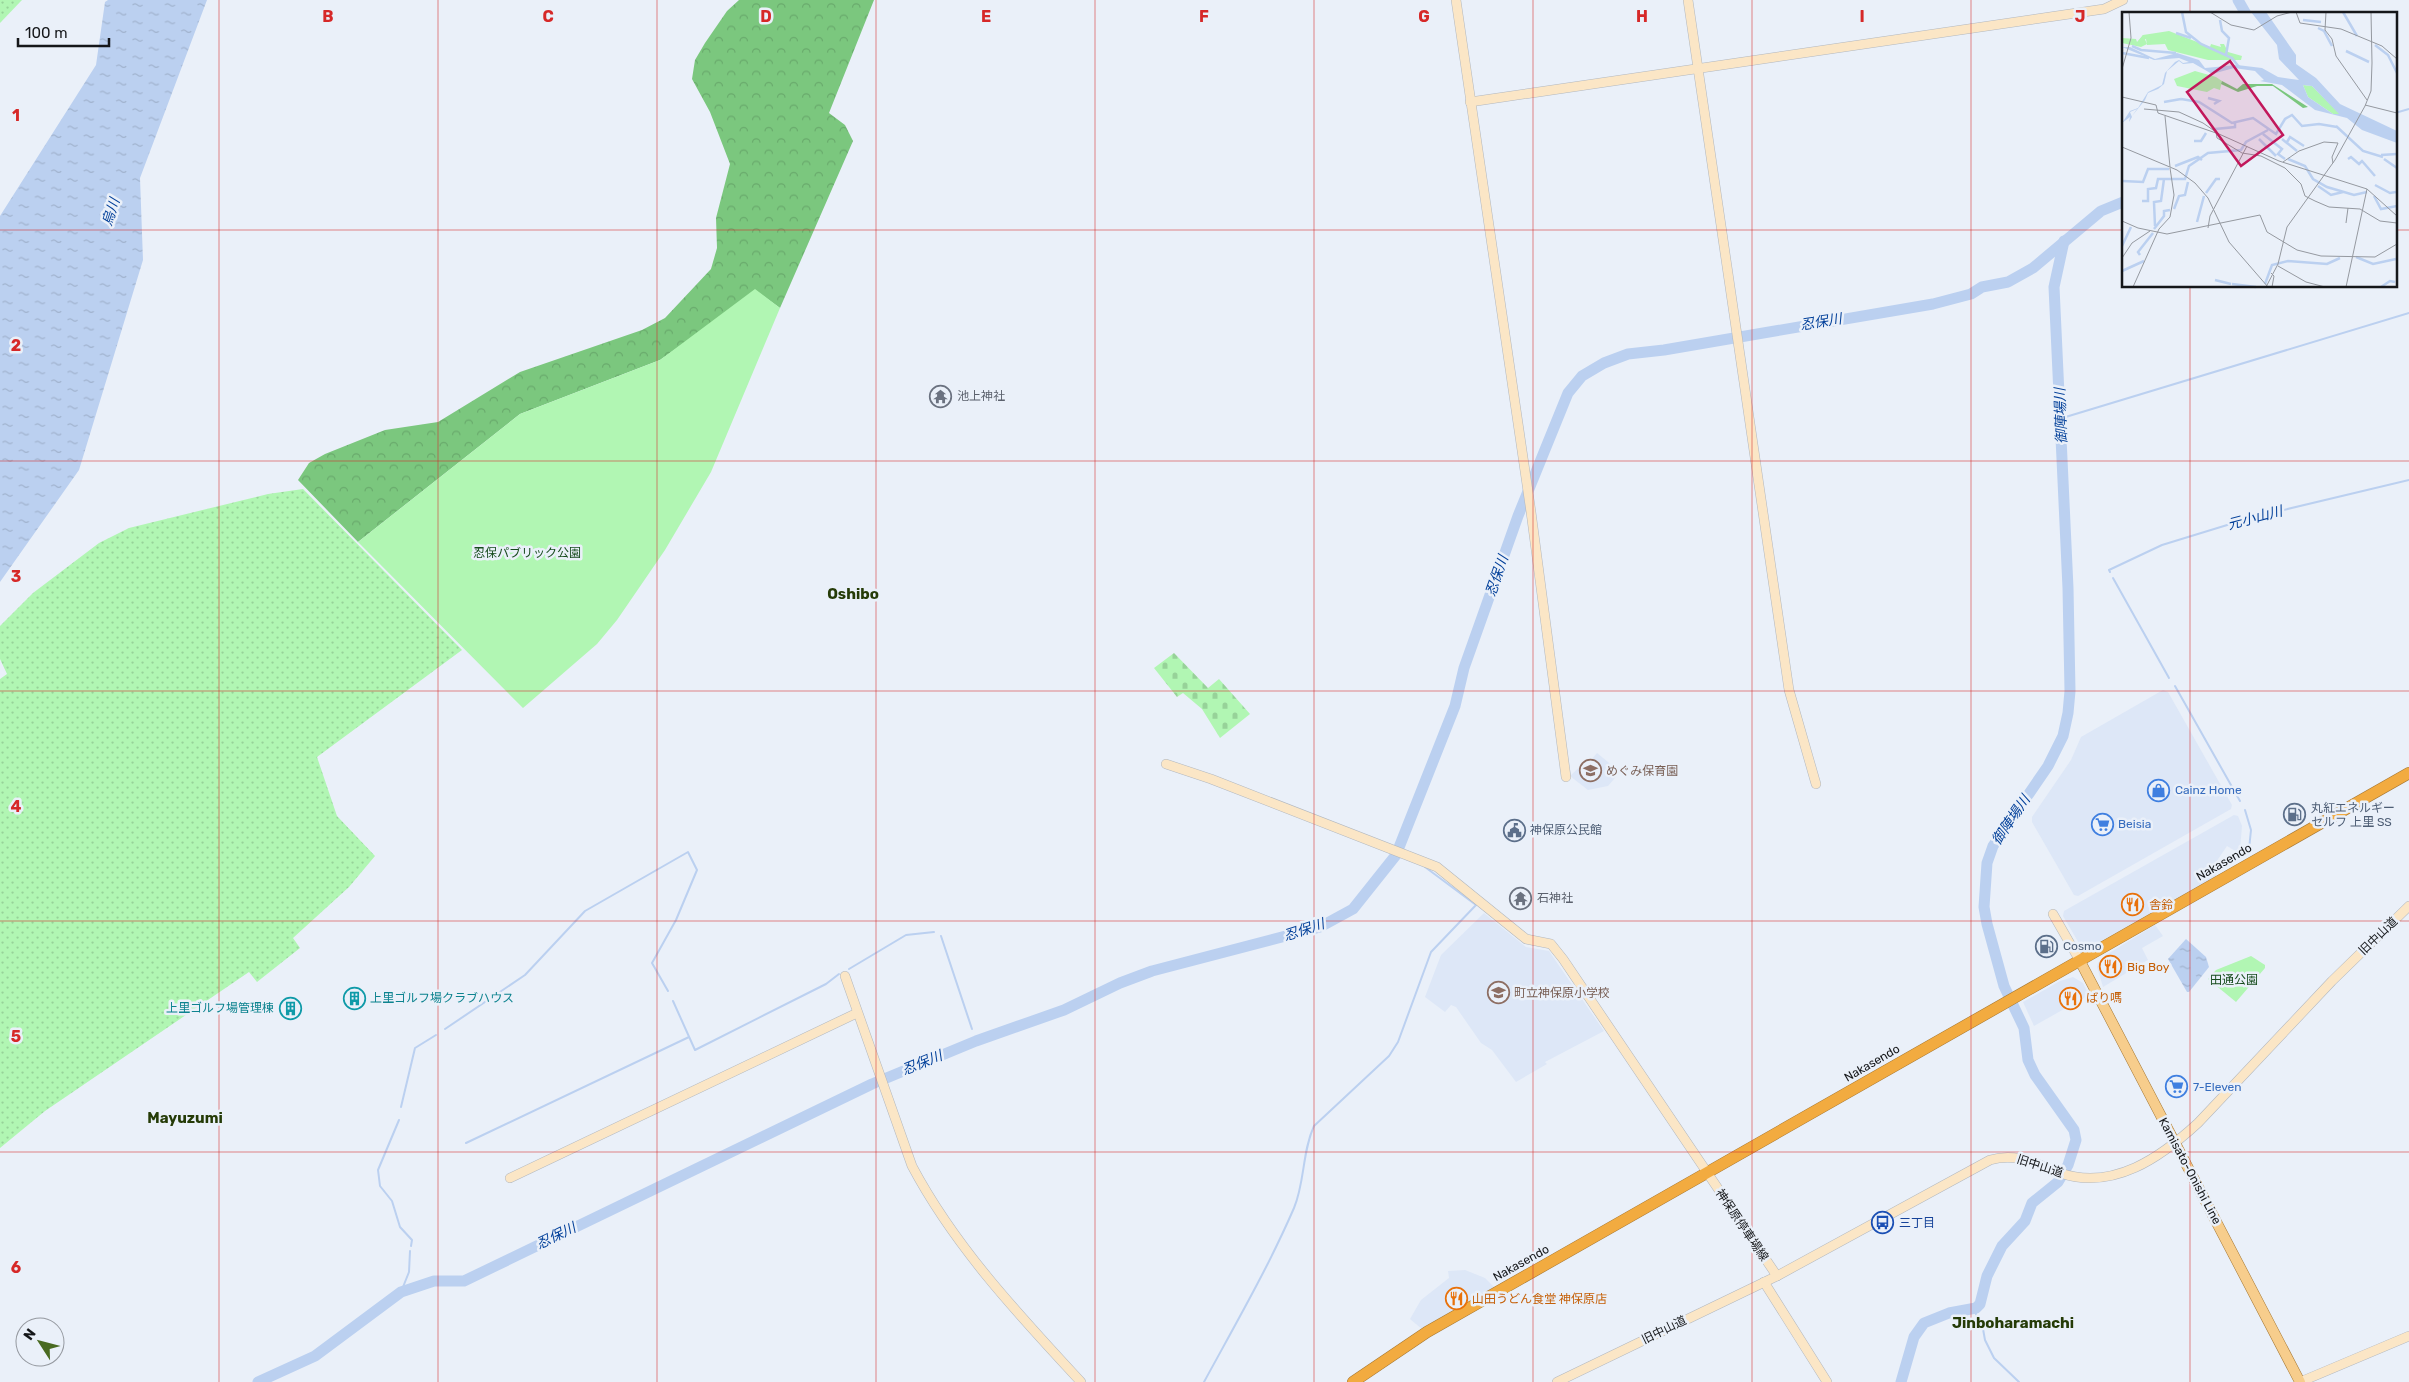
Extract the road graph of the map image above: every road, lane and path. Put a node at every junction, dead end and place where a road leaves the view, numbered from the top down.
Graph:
1 (1456, 0) edge
2 (1688, 0) edge
3 (2123, 0) edge
4 (1698, 68) junction
5 (1470, 102) junction
6 (1166, 764) dead end
7 (2409, 773) edge
8 (1566, 777) dead end
9 (1816, 784) dead end
10 (2409, 906) edge
11 (2053, 914) dead end
12 (2080, 961) junction
13 (845, 976) dead end
14 (857, 1012) junction
15 (2176, 1144) junction
16 (1707, 1174) junction
17 (510, 1178) dead end
18 (1777, 1276) junction
19 (1764, 1282) junction
20 (2409, 1336) edge
21 (1081, 1382) edge
22 (1353, 1382) edge
23 (1557, 1382) edge
24 (1827, 1382) edge
25 (2300, 1382) edge

1 - 5 street
2 - 4 street
3 - 4 street
4 - 5 street
4 - 9 street
5 - 8 street
6 - 16 street, 神保原停車場線
7 - 12 highway, Nakasendo
10 - 15 street, 旧中山道
11 - 12 street
12 - 15 main road, Kamisato-Onishi Line
12 - 16 highway, Nakasendo
13 - 14 street
14 - 17 street
14 - 21 street
15 - 18 street, 旧中山道
15 - 25 main road, Kamisato-Onishi Line
16 - 18 street, 神保原停車場線
16 - 22 highway, Nakasendo
18 - 19 street, 旧中山道
19 - 23 street, 旧中山道
19 - 24 street
20 - 25 street

